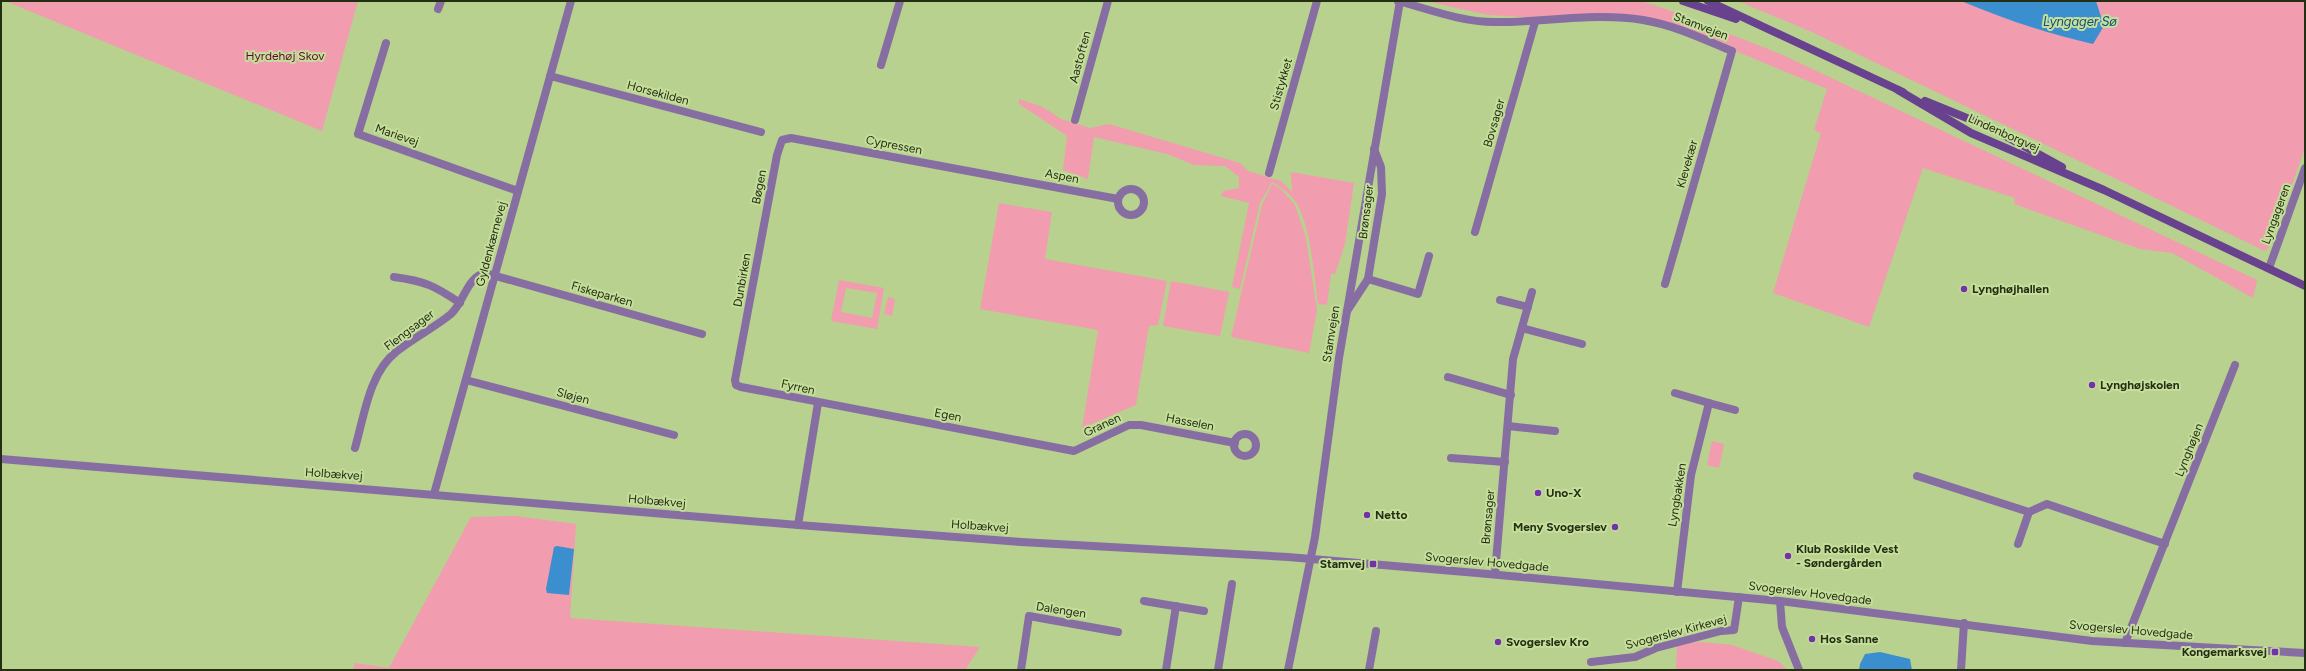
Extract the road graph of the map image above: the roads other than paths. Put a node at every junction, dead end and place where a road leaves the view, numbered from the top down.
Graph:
1 (571, 1) edge
2 (900, 1) edge
3 (1108, 1) edge
4 (1317, 1) edge
5 (1400, 1) edge
6 (1683, 1) edge
7 (1708, 1) edge
8 (1535, 22) junction
9 (1776, 32) junction
10 (386, 43) dead end
11 (1732, 51) joint
12 (881, 65) dead end
13 (550, 76) junction
14 (1898, 90) junction
15 (1076, 120) dead end
16 (761, 132) dead end
17 (782, 140) joint
18 (1374, 149) junction
19 (2305, 168) edge
20 (1269, 173) dead end
21 (1001, 177) joint
22 (2104, 190) junction
23 (518, 191) junction
24 (1118, 199) dead end
25 (1475, 232) dead end
26 (761, 239) joint
27 (1429, 256) dead end
28 (2269, 268) junction
29 (494, 276) junction
30 (394, 277) dead end
31 (1368, 279) junction
32 (1666, 284) dead end
33 (2305, 286) edge
34 (1532, 292) dead end
35 (1500, 300) dead end
36 (460, 303) junction
37 (1528, 307) junction
38 (1347, 311) junction
39 (746, 324) joint
40 (1522, 328) junction
41 (702, 334) dead end
42 (1582, 344) dead end
43 (2235, 365) dead end
44 (1448, 377) dead end
45 (466, 380) junction
46 (1674, 393) dead end
47 (1510, 395) junction
48 (818, 403) junction
49 (1709, 403) junction
50 (1735, 410) dead end
51 (1142, 425) joint
52 (1508, 426) junction
53 (1555, 431) dead end
54 (674, 435) dead end
55 (1235, 443) dead end
56 (355, 448) dead end
57 (1074, 451) joint
58 (1451, 458) dead end
59 (1, 459) edge
60 (1505, 462) junction
61 (1917, 476) dead end
62 (434, 494) junction
63 (2029, 512) junction
64 (798, 525) junction
65 (2018, 544) dead end
66 (2165, 544) junction
67 (1311, 559) junction
68 (1495, 574) junction
69 (1232, 584) dead end
70 (1677, 592) junction
71 (1740, 597) junction
72 (1144, 601) dead end
73 (1780, 601) junction
74 (1176, 606) junction
75 (1204, 611) dead end
76 (1964, 623) junction
77 (1376, 631) dead end
78 (1118, 632) dead end
79 (2125, 644) junction
80 (2305, 653) edge
81 (1591, 662) dead end
82 (1021, 670) edge
83 (1166, 670) edge
84 (1218, 670) edge
85 (1288, 670) edge
86 (1369, 670) edge
87 (1799, 670) edge
88 (1961, 670) edge

1 - 13 street, Gyldenkærnevej
2 - 12 street
3 - 15 street, Aastoften
4 - 20 street, Stistykket
5 - 8 street, Stamvejen
5 - 18 street, Stamvejen
6 - 9 main road, Lindenborgvej
7 - 9 main road, Lindenborgvej
8 - 11 street, Stamvejen
8 - 25 street, Bovsager
9 - 14 main road, Lindenborgvej
10 - 23 street, Marievej
11 - 32 street, Klevekær
13 - 16 street, Horsekilden
13 - 23 street, Gyldenkærnevej
14 - 22 main road, Lindenborgvej
14 - 22 main road, Lindenborgvej
17 - 21 street, Cypressen
17 - 26 street, Bøgen
18 - 31 street, Brønsager
18 - 38 street, Stamvejen
19 - 28 street, Lyngageren
21 - 24 street, Aspen
22 - 28 main road, Lindenborgvej
23 - 29 street, Gyldenkærnevej
26 - 39 street, Dunbirken
27 - 31 street
28 - 33 main road, Lindenborgvej
29 - 36 street, Flengsager
29 - 41 street, Fiskeparken
29 - 45 street, Gyldenkærnevej
30 - 36 street
31 - 38 street, Brønsager
34 - 37 street, Brønsager
35 - 37 street
36 - 56 street, Flengsager
37 - 40 street, Brønsager
38 - 67 street, Stamvejen
39 - 48 street, Fyrren
40 - 42 street
40 - 47 street, Brønsager
43 - 66 street, Lynghøjen
44 - 47 street
45 - 54 street, Sløjen
45 - 62 street, Gyldenkærnevej
46 - 49 street
47 - 52 street, Brønsager
48 - 57 street, Egen
48 - 64 street, Fyrren
49 - 50 street
49 - 70 street, Lyngbakken
51 - 55 street, Hasselen
51 - 57 street, Granen
52 - 53 street
52 - 60 street, Brønsager
58 - 60 street
59 - 62 street, Holbækvej
60 - 68 street, Brønsager
61 - 63 street
62 - 64 street, Holbækvej
63 - 65 street
63 - 66 street
64 - 67 street, Holbækvej
66 - 79 street, Lynghøjen
67 - 68 street, Svogerslev Hovedgade
67 - 85 street, Stamvejen
68 - 70 street, Svogerslev Hovedgade
69 - 84 street
70 - 71 street, Svogerslev Hovedgade
71 - 73 street, Svogerslev Hovedgade
71 - 81 street, Svogerslev Kirkevej
72 - 74 street
73 - 76 street, Svogerslev Hovedgade
73 - 87 street
74 - 75 street
74 - 83 street
76 - 79 street, Svogerslev Hovedgade
76 - 88 street
77 - 86 street
78 - 82 street, Dalengen
79 - 80 street, Svogerslev Hovedgade

